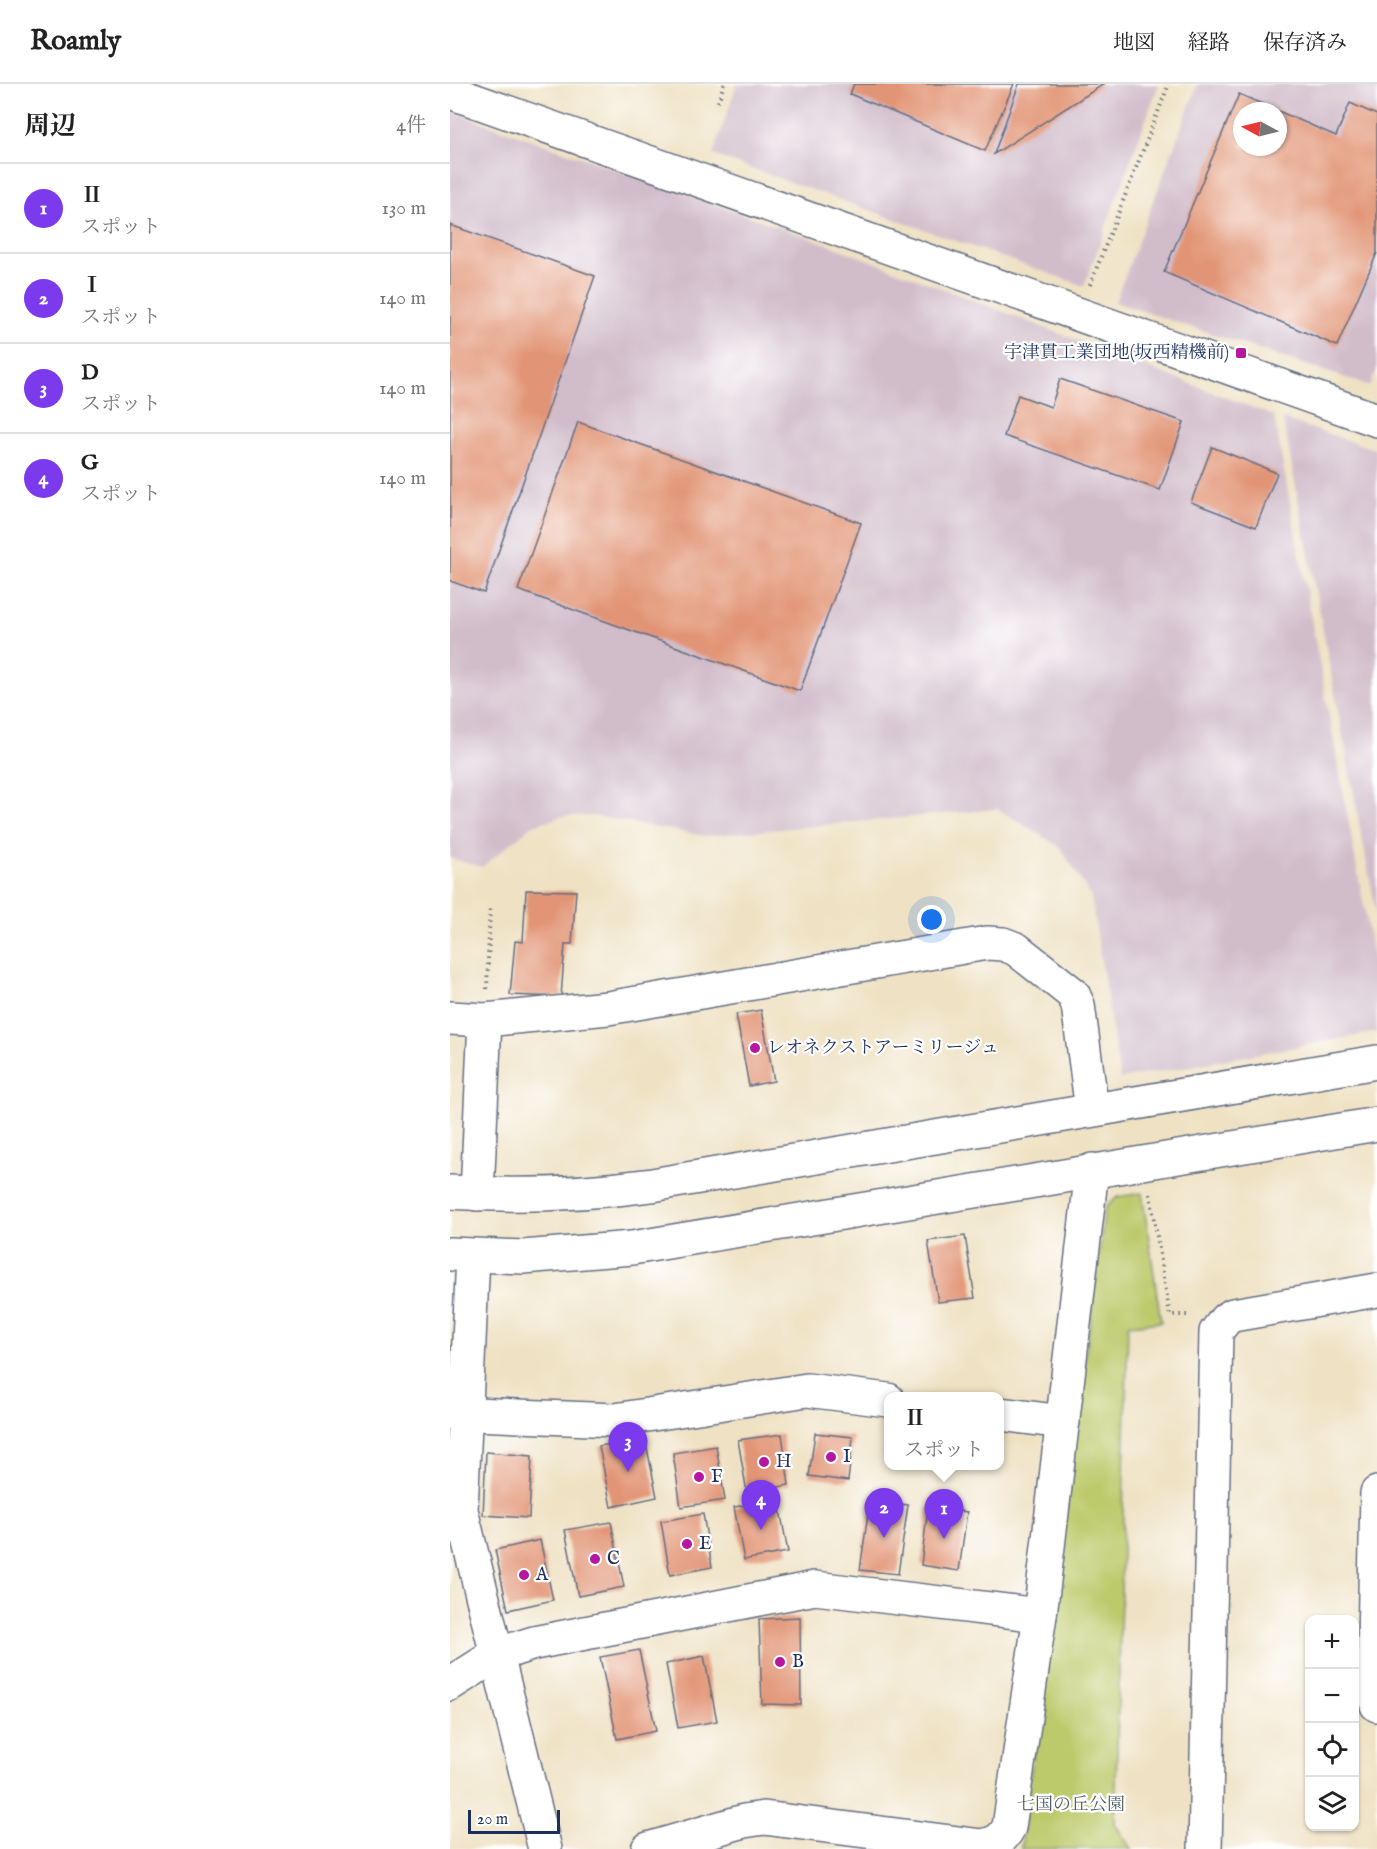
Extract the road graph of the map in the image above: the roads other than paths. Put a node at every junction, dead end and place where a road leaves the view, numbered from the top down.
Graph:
1 (450, 92) edge
2 (1377, 420) edge
3 (450, 1018) edge
4 (485, 1020) junction
5 (1377, 1062) edge
6 (1092, 1110) junction
7 (1377, 1124) edge
8 (1092, 1170) junction
9 (463, 1193) edge
10 (461, 1255) edge
11 (1377, 1290) edge
12 (884, 1400) edge
13 (457, 1413) edge
14 (1004, 1415) edge
15 (1063, 1422) junction
16 (1377, 1493) edge
17 (1040, 1615) junction
18 (496, 1654) junction
19 (450, 1684) edge
20 (1377, 1705) edge
21 (545, 1849) edge
22 (648, 1849) edge
23 (1205, 1849) edge

1 - 2 street
3 - 4 street
4 - 6 street
4 - 9 street
5 - 6 street
6 - 9 street
7 - 8 street
8 - 10 street
8 - 15 street
10 - 13 street
11 - 23 street
12 - 13 street
13 - 18 street
14 - 15 street
15 - 17 street
16 - 20 street
17 - 18 street
17 - 22 street
18 - 19 street
18 - 21 street

